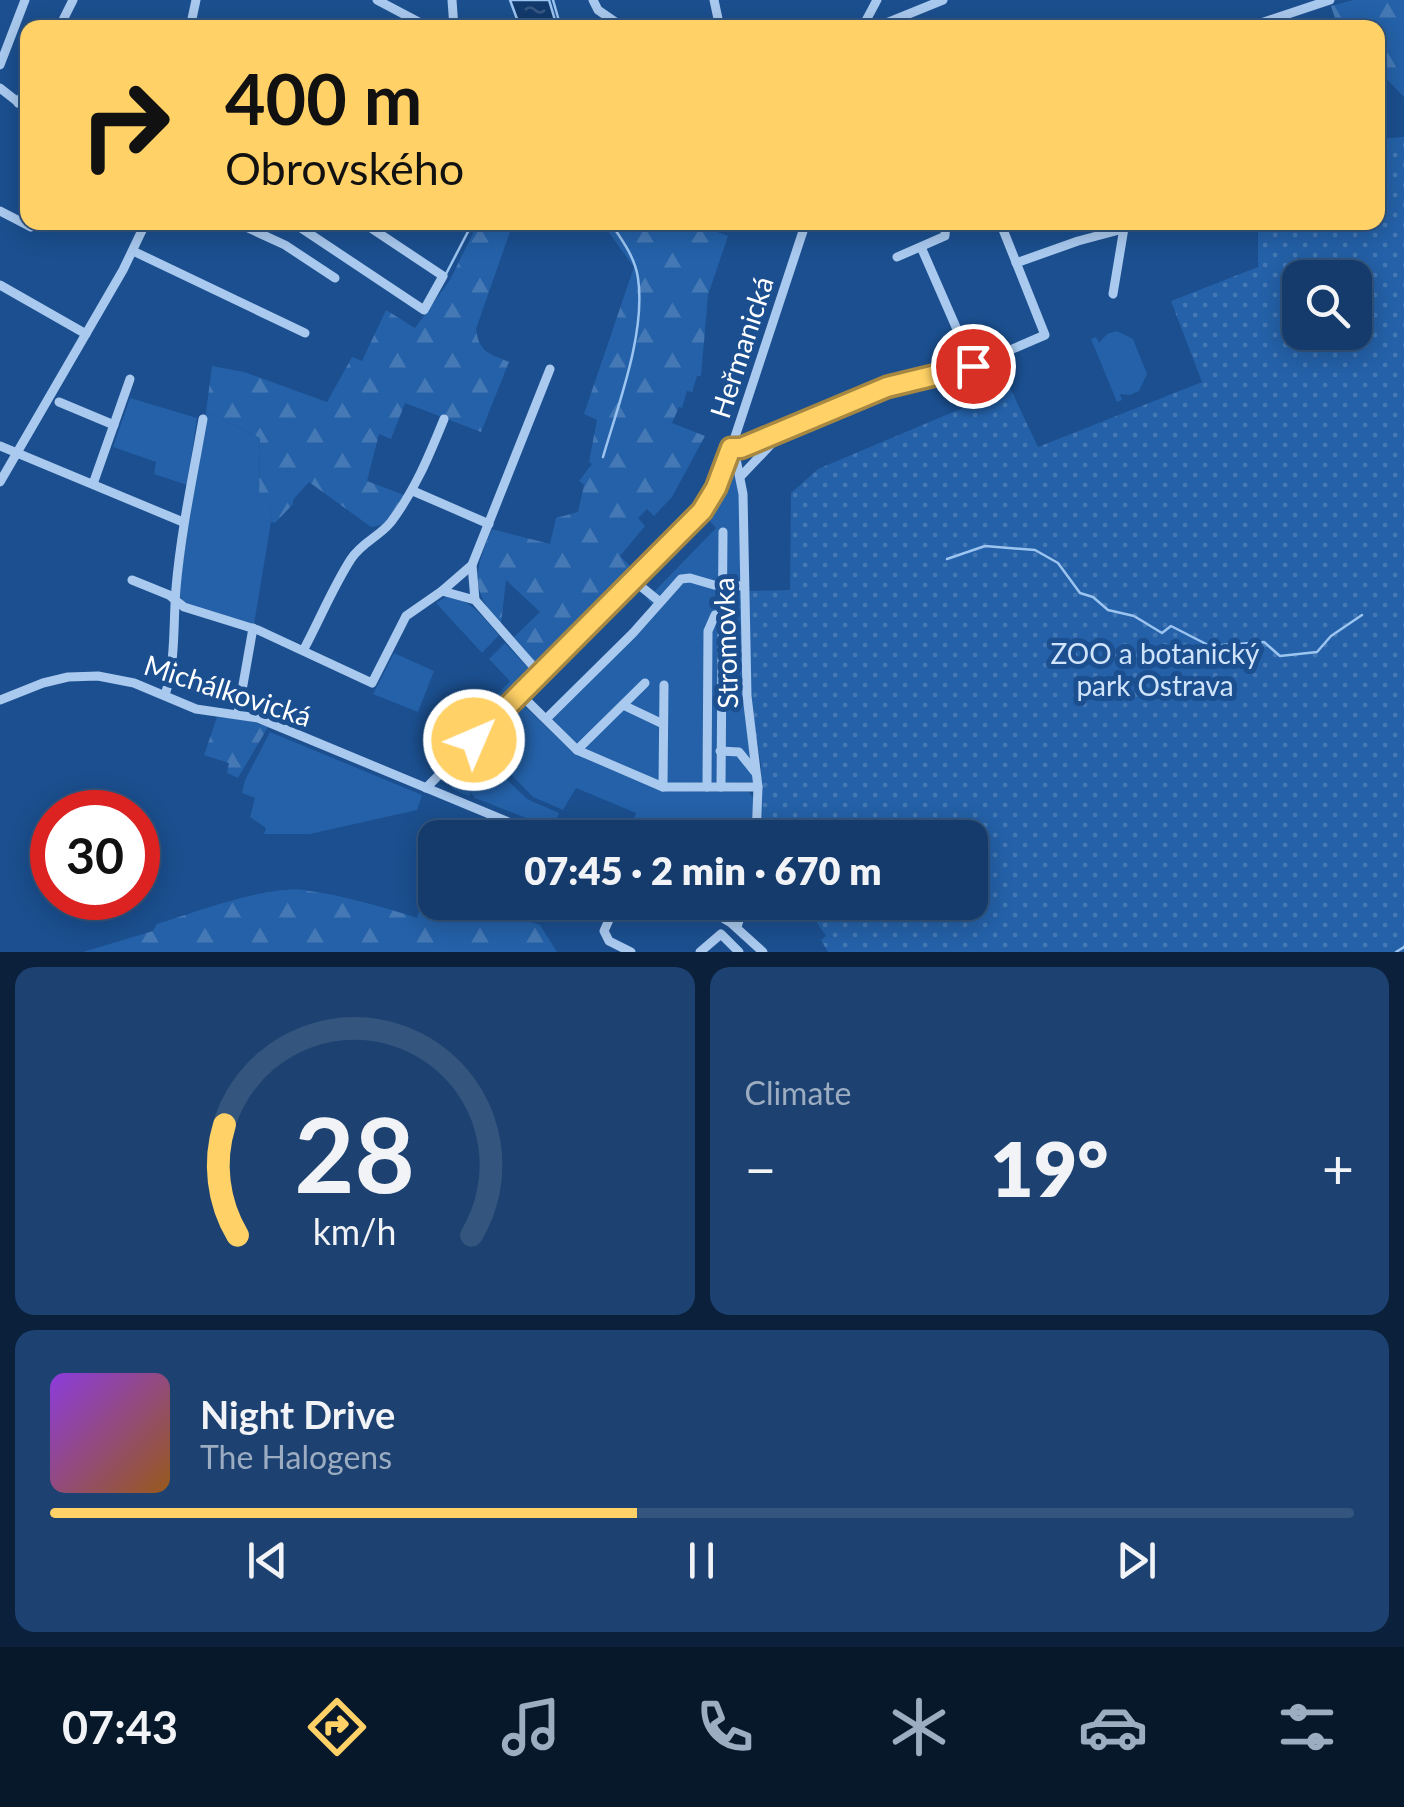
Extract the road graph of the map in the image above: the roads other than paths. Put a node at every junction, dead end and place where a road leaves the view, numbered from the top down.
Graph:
1 (26, 0) edge
2 (377, 0) edge
3 (593, 0) edge
4 (943, 0) edge
5 (1330, 0) edge
6 (415, 20) edge
7 (612, 20) edge
8 (904, 20) edge
9 (1270, 20) edge
10 (0, 64) edge
11 (0, 88) edge
12 (20, 99) edge
13 (18, 102) joint
14 (143, 230) edge
15 (252, 230) edge
16 (304, 230) edge
17 (374, 230) edge
18 (803, 230) edge
19 (945, 230) edge
20 (1003, 230) edge
21 (1112, 230) edge
22 (1124, 230) edge
23 (921, 247) junction
24 (134, 251) junction
25 (897, 257) dead end
26 (1016, 263) junction
27 (335, 278) dead end
28 (0, 285) edge
29 (1113, 294) dead end
30 (305, 332) dead end
31 (86, 334) junction
32 (973, 366) junction
33 (550, 369) dead end
34 (130, 379) dead end
35 (59, 402) dead end
36 (444, 418) dead end
37 (203, 420) dead end
38 (114, 425) junction
39 (785, 430) junction
40 (0, 446) edge
41 (731, 448) junction
42 (17, 452) junction
43 (740, 476) junction
44 (0, 482) edge
45 (94, 484) junction
46 (413, 491) junction
47 (183, 522) junction
48 (489, 524) junction
49 (723, 532) dead end
50 (722, 556) junction
51 (744, 557) junction
52 (472, 565) junction
53 (132, 580) dead end
54 (633, 580) junction
55 (722, 586) junction
56 (744, 586) junction
57 (442, 590) junction
58 (475, 600) junction
59 (660, 602) junction
60 (176, 603) junction
61 (722, 614) junction
62 (253, 628) junction
63 (304, 649) junction
64 (540, 674) junction
65 (645, 683) dead end
66 (664, 685) dead end
67 (520, 694) junction
68 (164, 696) junction
69 (0, 700) edge
70 (623, 705) junction
71 (238, 714) junction
72 (546, 719) junction
73 (663, 724) junction
74 (577, 750) junction
75 (721, 750) junction
76 (707, 751) junction
77 (757, 774) junction
78 (662, 787) junction
79 (707, 787) junction
80 (721, 787) junction
81 (758, 787) junction
82 (426, 788) junction
83 (503, 820) edge
84 (757, 820) edge
85 (609, 920) edge
86 (726, 920) edge
87 (739, 920) edge
88 (737, 927) junction
89 (631, 952) edge
90 (700, 952) edge
91 (740, 952) edge
92 (762, 952) edge

1 - 10 street
2 - 6 street
3 - 7 street
4 - 8 street
5 - 9 street
11 - 13 street
12 - 13 street
14 - 24 street
15 - 27 street
16 - 17 street
18 - 41 street, Heřmanická
19 - 23 street
20 - 26 street
21 - 26 street
22 - 29 street
23 - 25 street
23 - 32 street
24 - 30 street
24 - 31 street
26 - 32 street
28 - 31 street
31 - 42 street
32 - 39 street
33 - 48 street
34 - 38 street
35 - 38 street
36 - 46 street
37 - 47 street
38 - 45 street
39 - 41 street
39 - 43 street
40 - 42 street
41 - 43 street, Stromovka
41 - 54 street, Heřmanická
42 - 44 street
42 - 45 street
43 - 51 street, Stromovka
45 - 47 street
46 - 48 street
46 - 63 street
47 - 60 street
48 - 52 street
49 - 50 street
50 - 51 street
50 - 55 street
51 - 56 street, Stromovka
52 - 57 street
52 - 58 street
53 - 60 street
54 - 59 street
54 - 64 street, Heřmanická
55 - 56 street
55 - 59 street
55 - 61 street
56 - 77 street, Stromovka
57 - 58 street
57 - 63 street
58 - 64 street
59 - 72 street
60 - 62 street
60 - 68 street
61 - 75 street
61 - 76 street
62 - 63 street
62 - 71 street
64 - 67 street, Heřmanická
65 - 70 street
66 - 73 street
67 - 72 street
67 - 82 street, Heřmanická
68 - 69 street, Michálkovická
68 - 71 street, Michálkovická
70 - 73 street
70 - 74 street
71 - 82 street, Michálkovická
72 - 74 street
73 - 78 street
74 - 78 street
75 - 76 street
75 - 77 street
75 - 80 street
76 - 79 street
77 - 81 street, Stromovka
78 - 79 street
79 - 80 street
80 - 81 street
81 - 84 street, Stromovka
82 - 83 street, Michálkovická
85 - 89 street
86 - 88 street
87 - 88 street
88 - 92 street
90 - 91 street

